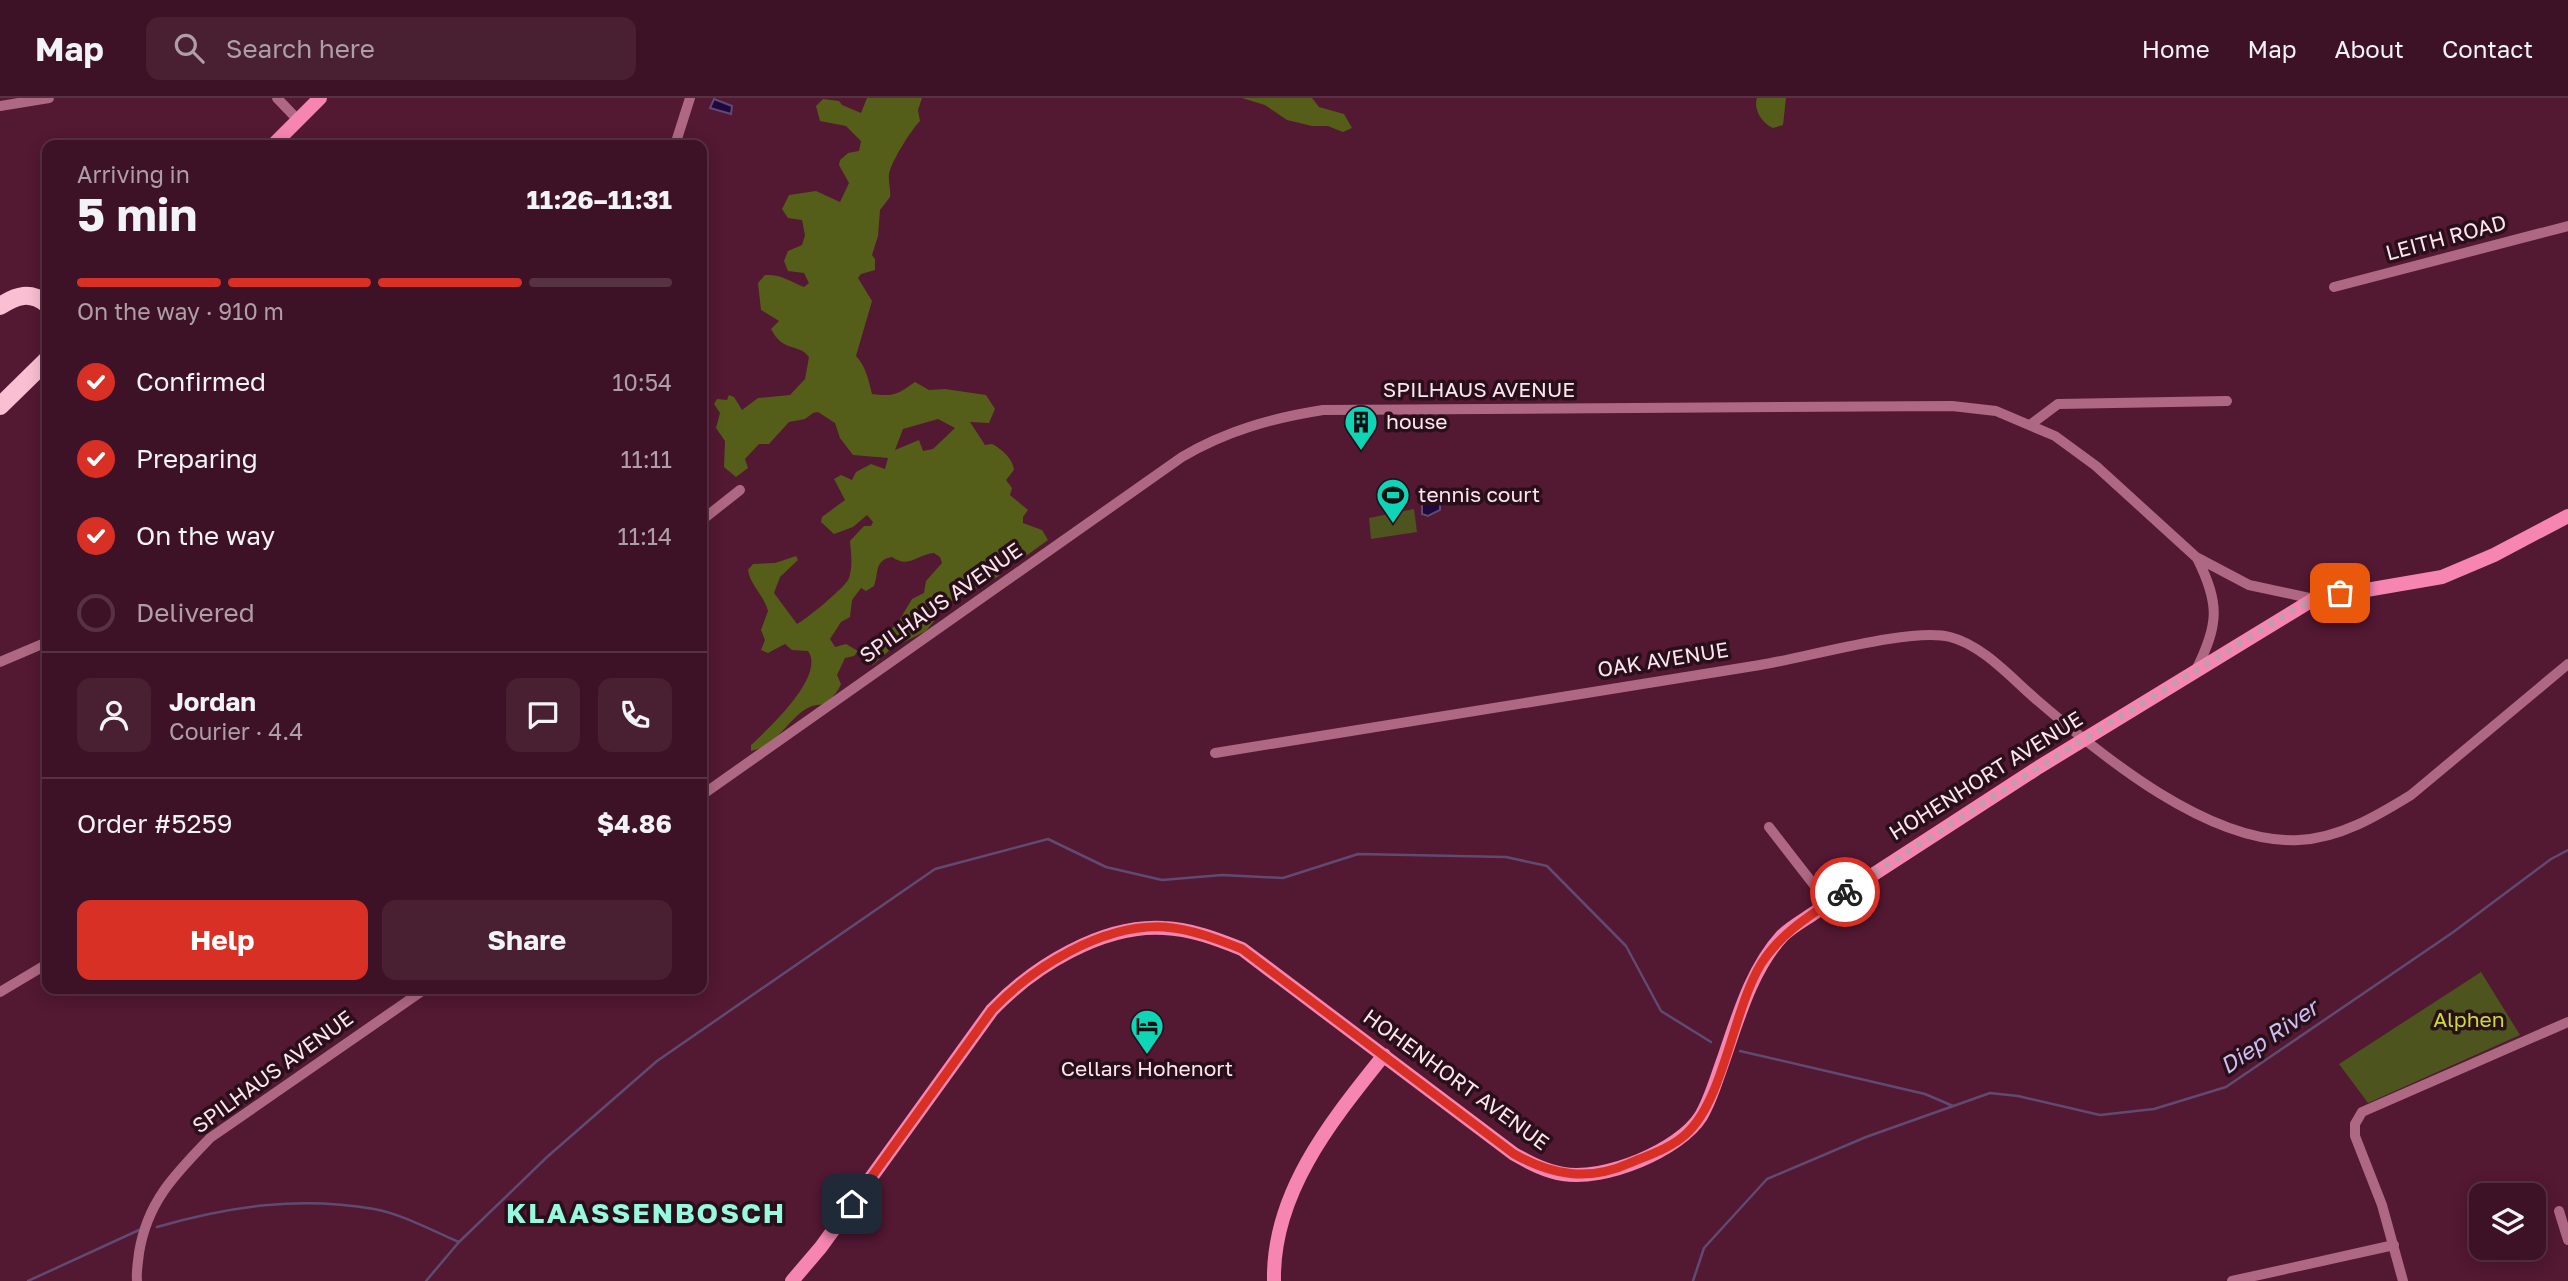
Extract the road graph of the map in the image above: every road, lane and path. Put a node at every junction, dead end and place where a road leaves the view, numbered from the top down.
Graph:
1 (49, 98) edge
2 (277, 98) edge
3 (320, 98) edge
4 (690, 98) edge
5 (0, 106) edge
6 (298, 120) junction
7 (278, 140) edge
8 (677, 140) edge
9 (2568, 226) edge
10 (2334, 287) dead end
11 (42, 291) edge
12 (0, 295) edge
13 (42, 301) edge
14 (0, 306) edge
15 (42, 365) edge
16 (42, 378) edge
17 (2227, 401) dead end
18 (0, 406) edge
19 (0, 415) edge
20 (2030, 425) junction
21 (740, 490) dead end
22 (707, 516) edge
23 (2568, 516) edge
24 (2196, 557) junction
25 (2314, 598) junction
26 (42, 644) edge
27 (0, 662) edge
28 (2568, 664) edge
29 (2196, 670) junction
30 (2083, 740) junction
31 (1215, 753) dead end
32 (707, 791) edge
33 (1769, 827) dead end
34 (1828, 903) junction
35 (42, 967) edge
36 (0, 992) edge
37 (418, 994) edge
38 (2568, 1022) edge
39 (1384, 1055) junction
40 (2559, 1212) dead end
41 (2568, 1240) edge
42 (2395, 1245) junction
43 (137, 1281) edge
44 (792, 1281) edge
45 (1274, 1281) edge
46 (2232, 1281) edge
47 (2403, 1281) edge

1 - 5 street
2 - 6 street
3 - 6 street
4 - 8 street
6 - 7 street
9 - 10 street, LEITH ROAD
11 - 12 main road
13 - 14 main road
15 - 18 main road
16 - 19 main road
17 - 20 street
20 - 24 street, SPILHAUS AVENUE
20 - 32 street, SPILHAUS AVENUE
21 - 22 street
23 - 25 street
24 - 25 street, SPILHAUS AVENUE
24 - 29 street, SPILHAUS AVENUE
25 - 29 street, HOHENHORT AVENUE
26 - 27 street
28 - 30 street, OAK AVENUE
29 - 30 street, HOHENHORT AVENUE
30 - 31 street, OAK AVENUE
30 - 34 street, HOHENHORT AVENUE
33 - 34 street
34 - 39 street, HOHENHORT AVENUE
35 - 36 street
37 - 43 street, SPILHAUS AVENUE
38 - 42 street
39 - 44 street, HOHENHORT AVENUE
39 - 45 street
40 - 41 street
42 - 46 street
42 - 47 street

